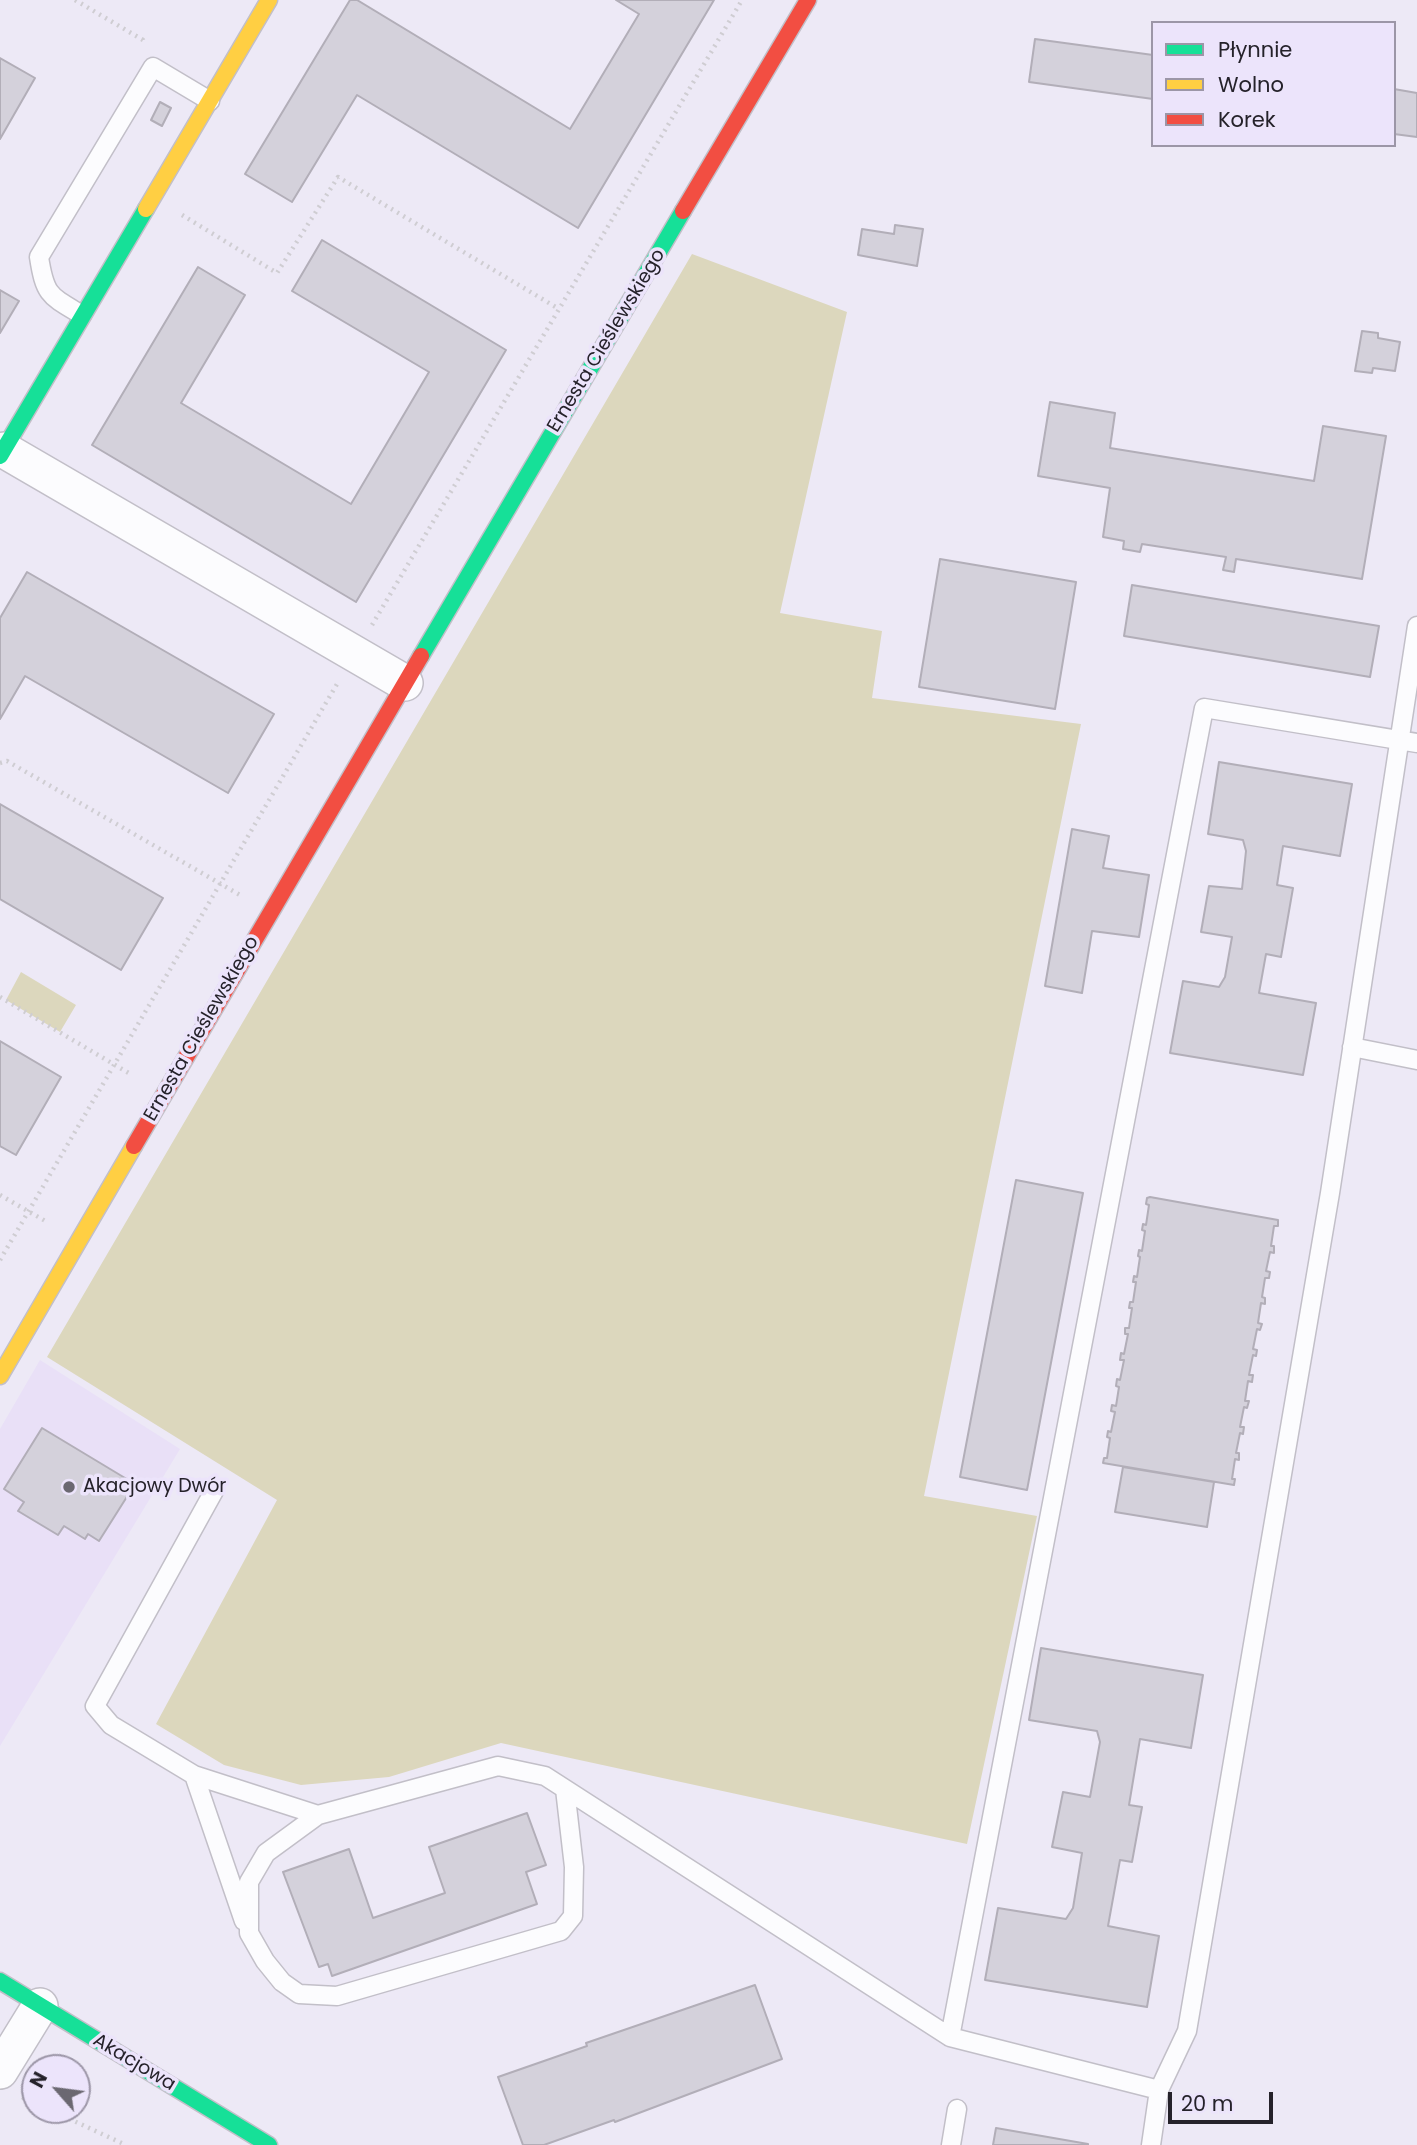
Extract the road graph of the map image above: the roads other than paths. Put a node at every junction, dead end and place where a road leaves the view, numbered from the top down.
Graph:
1 (269, 0) edge
2 (808, 0) edge
3 (210, 101) junction
4 (82, 315) junction
5 (2, 453) edge
6 (1417, 625) edge
7 (405, 683) junction
8 (1408, 741) edge
9 (1352, 1047) junction
10 (1417, 1060) edge
11 (0, 1376) edge
12 (214, 1491) dead end
13 (194, 1775) junction
14 (565, 1789) junction
15 (318, 1815) junction
16 (249, 1933) junction
17 (0, 1981) edge
18 (40, 2006) junction
19 (950, 2037) junction
20 (0, 2071) edge
21 (1159, 2090) junction
22 (957, 2109) dead end
23 (269, 2145) edge
24 (951, 2145) edge
25 (1151, 2145) edge

1 - 3 street
2 - 7 street, Ernesta Cieślewskiego
3 - 4 street
3 - 4 lane
4 - 5 street
5 - 7 street
6 - 8 lane
7 - 11 street, Ernesta Cieślewskiego
8 - 9 lane
8 - 19 lane
9 - 10 lane
9 - 21 lane
12 - 13 lane
13 - 15 lane
13 - 16 lane
14 - 15 lane
14 - 16 lane
14 - 19 lane
15 - 16 lane
17 - 18 street, Akacjowa
18 - 20 street
18 - 23 street, Akacjowa
19 - 21 lane
21 - 25 lane
22 - 24 lane

